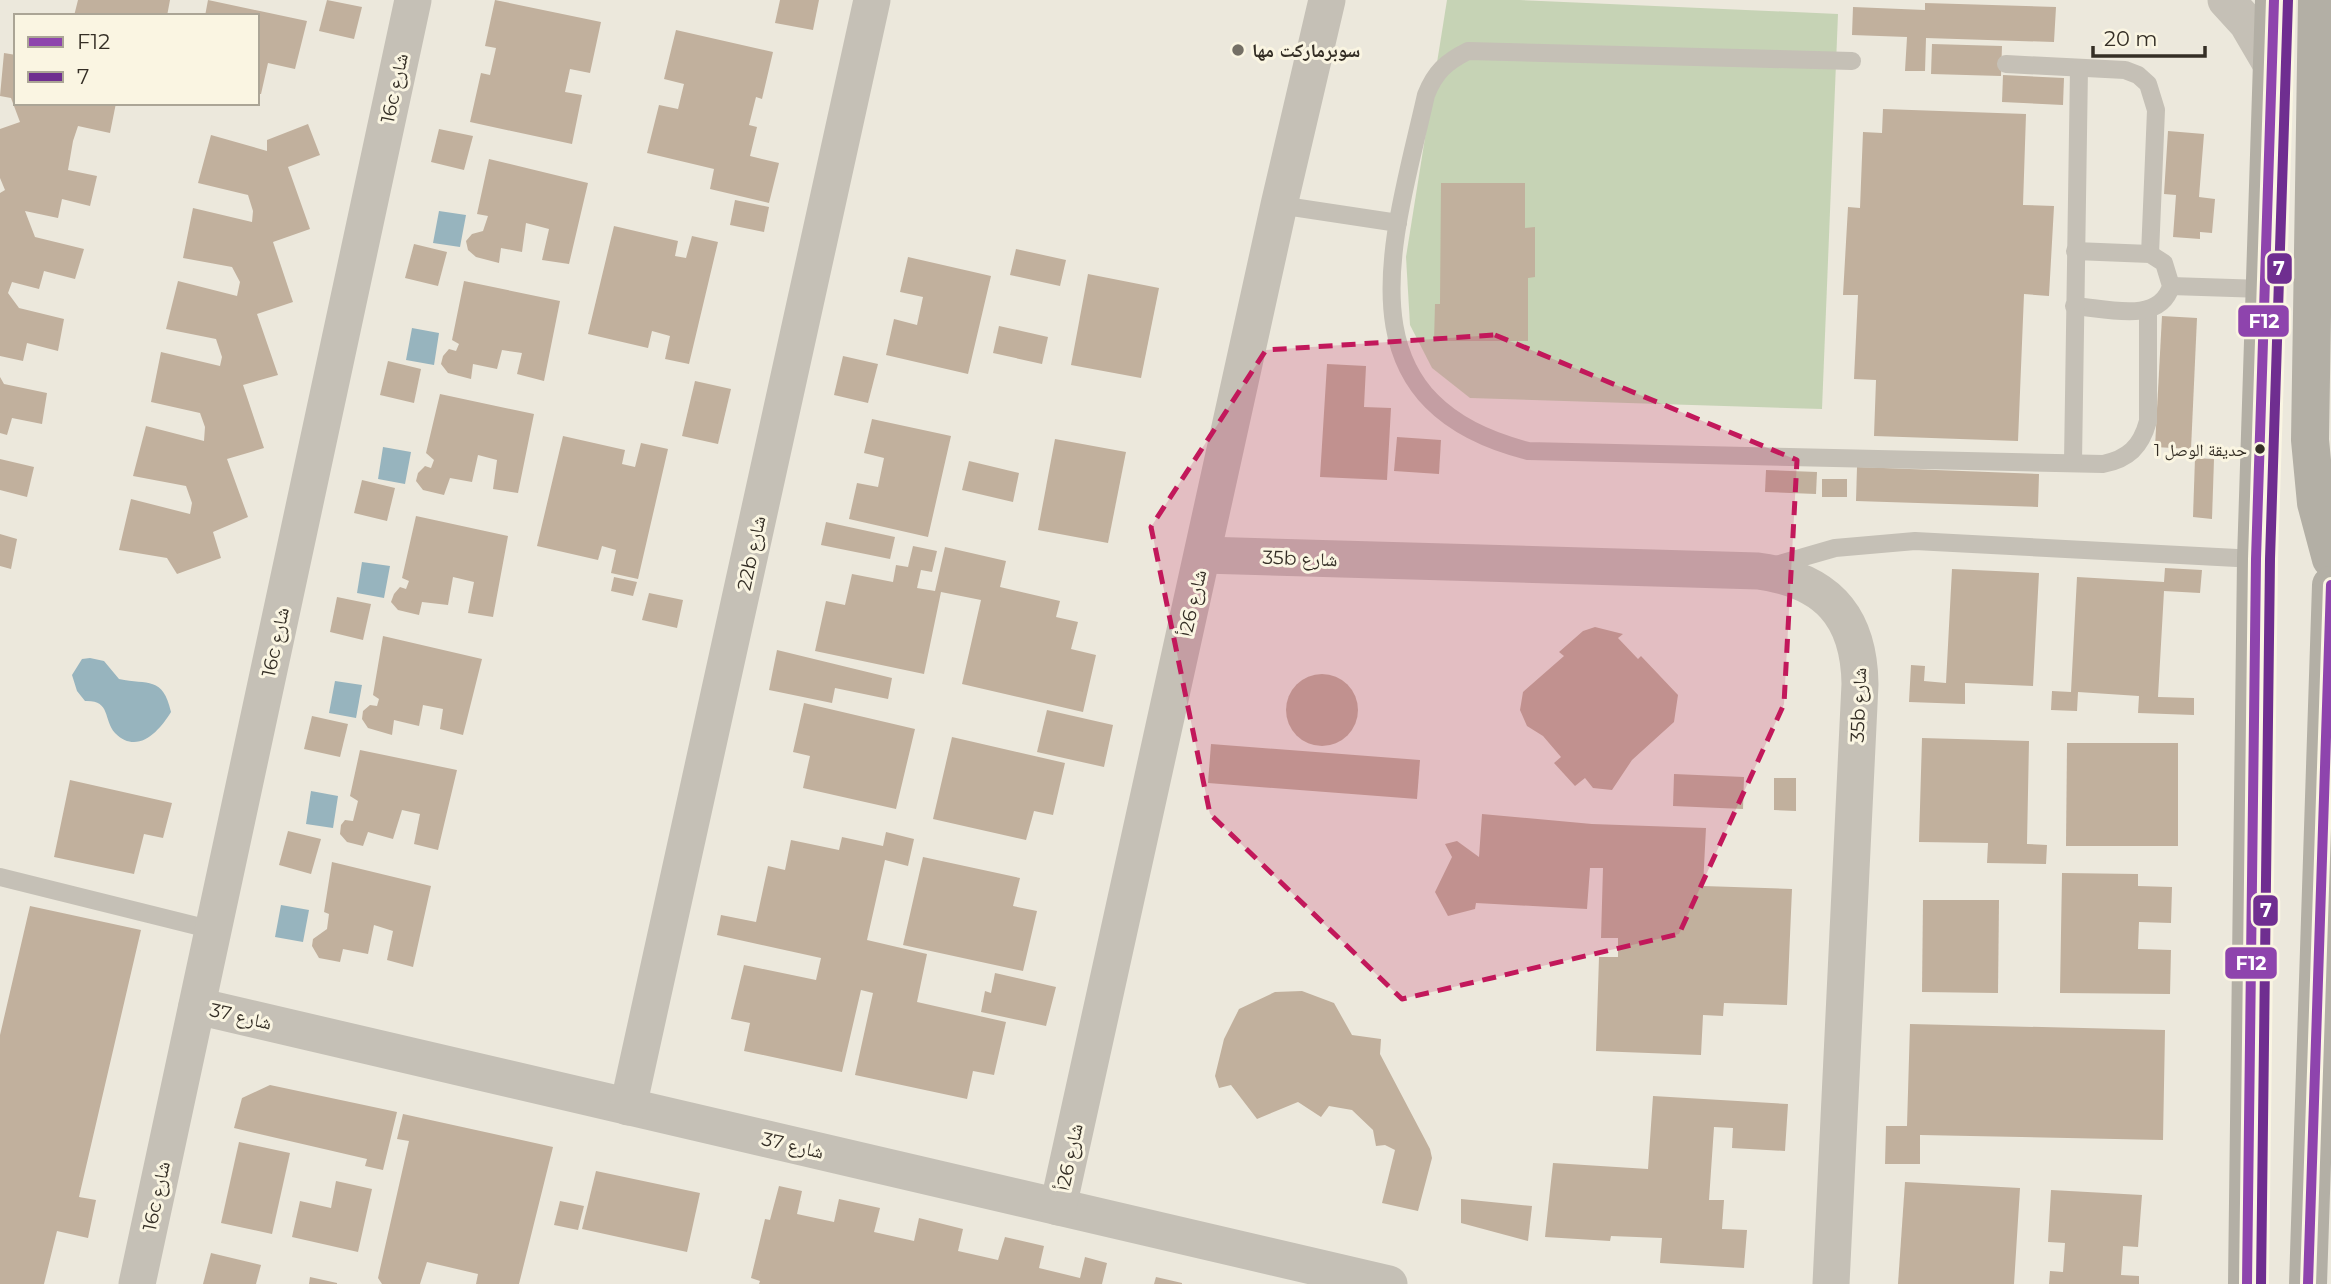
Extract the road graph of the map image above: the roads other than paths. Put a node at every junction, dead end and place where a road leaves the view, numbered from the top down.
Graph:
1 (413, 0) edge
2 (873, 0) edge
3 (1327, 0) edge
4 (2227, 0) edge
5 (2274, 0) edge
6 (2317, 0) edge
7 (1852, 61) dead end
8 (2006, 64) dead end
9 (2271, 64) junction
10 (2079, 68) junction
11 (1279, 205) junction
12 (1398, 223) junction
13 (2075, 251) junction
14 (2150, 254) junction
15 (2171, 286) junction
16 (2263, 289) junction
17 (2074, 306) junction
18 (2148, 311) junction
19 (2073, 462) junction
20 (1203, 555) junction
21 (2256, 559) junction
22 (2331, 559) edge
23 (1758, 571) junction
24 (2331, 585) edge
25 (0, 877) edge
26 (213, 930) junction
27 (197, 1006) junction
28 (628, 1107) junction
29 (1058, 1207) junction
30 (137, 1284) edge
31 (1389, 1284) edge
32 (1831, 1284) edge
33 (2247, 1284) edge
34 (2308, 1284) edge

1 - 26 street, 16c شارع
2 - 28 street, 22b شارع
3 - 11 street, شارع 26أ
4 - 9 street
5 - 9 main road
6 - 22 main road
7 - 12 lane
8 - 10 lane
9 - 16 main road
10 - 13 lane
10 - 14 lane
11 - 12 lane
11 - 20 street, شارع 26أ
12 - 19 lane
13 - 14 lane
13 - 17 lane
14 - 15 lane
15 - 16 lane
15 - 18 lane
16 - 21 main road
17 - 18 lane
17 - 19 lane
18 - 19 lane
20 - 23 street, 35b شارع
20 - 29 street, شارع 26أ
21 - 23 lane
21 - 33 main road
23 - 32 street, 35b شارع
24 - 34 main road
25 - 26 lane
26 - 27 street, 16c شارع
27 - 28 street, شارع 37
27 - 30 street, 16c شارع
28 - 29 street, شارع 37
29 - 31 street, شارع 37

